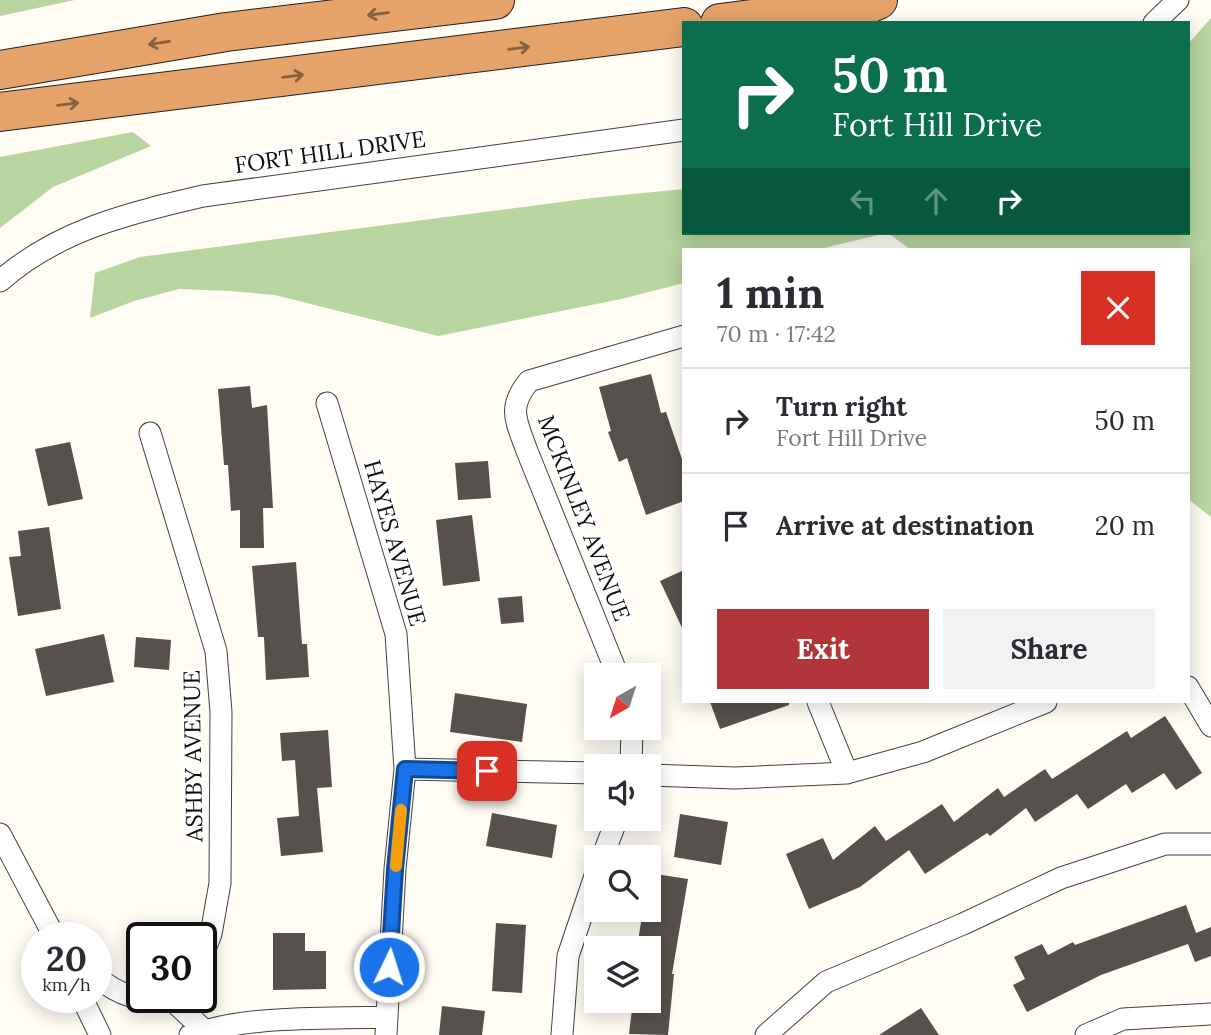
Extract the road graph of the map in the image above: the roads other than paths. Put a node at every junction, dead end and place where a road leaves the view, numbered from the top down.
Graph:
1 (313, 0) edge
2 (495, 0) edge
3 (878, 0) edge
4 (1178, 0) edge
5 (736, 21) edge
6 (1156, 21) edge
7 (682, 27) edge
8 (226, 32) junction
9 (0, 70) edge
10 (0, 112) edge
11 (682, 130) edge
12 (0, 281) edge
13 (682, 337) edge
14 (327, 403) dead end
15 (150, 433) dead end
16 (613, 663) edge
17 (1190, 690) edge
18 (818, 703) edge
19 (1044, 703) edge
20 (1211, 726) edge
21 (405, 769) junction
22 (584, 773) edge
23 (847, 773) junction
24 (661, 775) edge
25 (0, 834) edge
26 (1211, 844) edge
27 (584, 909) edge
28 (47, 922) edge
29 (213, 922) edge
30 (89, 1013) edge
31 (183, 1013) edge
32 (1211, 1014) edge
33 (386, 1026) edge
34 (197, 1033) edge
35 (100, 1035) edge
36 (562, 1035) edge
37 (766, 1035) edge
38 (1086, 1035) edge

1 - 8 highway
2 -> 8 highway
3 - 5 highway
4 - 6 street
10 -> 7 highway
8 -> 9 highway
11 - 12 street, FORT HILL DRIVE
13 - 16 street, MCKINLEY AVENUE
14 - 21 street, HAYES AVENUE
15 - 29 street, ASHBY AVENUE
17 - 20 street
18 - 23 street
19 - 23 street
21 - 22 street
21 - 33 street, HAYES AVENUE
23 - 24 street
25 - 28 street
26 - 37 street
27 - 36 street
30 - 35 street
31 - 34 street
32 - 38 street
33 - 34 street

